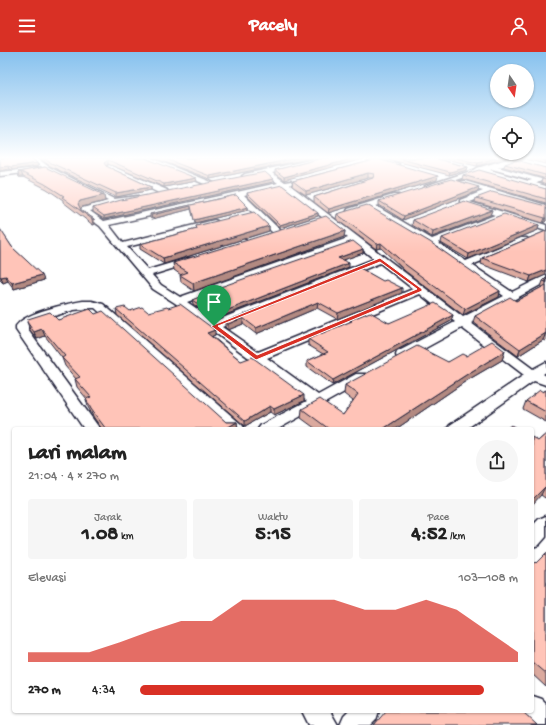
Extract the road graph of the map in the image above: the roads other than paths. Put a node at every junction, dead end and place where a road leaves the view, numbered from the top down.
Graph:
1 (90, 189) edge
2 (161, 189) edge
3 (260, 189) edge
4 (293, 189) edge
5 (485, 189) edge
6 (491, 191) junction
7 (239, 194) junction
8 (406, 194) edge
9 (118, 201) junction
10 (370, 206) junction
11 (546, 208) edge
12 (504, 214) junction
13 (335, 216) junction
14 (415, 220) edge
15 (220, 221) edge
16 (314, 222) edge
17 (103, 224) junction
18 (402, 225) junction
19 (278, 233) edge
20 (540, 233) edge
21 (354, 239) junction
22 (431, 242) junction
23 (121, 246) junction
24 (197, 258) edge
25 (380, 260) junction
26 (465, 265) junction
27 (146, 274) junction
28 (546, 278) edge
29 (420, 290) junction
30 (512, 297) junction
31 (179, 301) junction
32 (462, 322) junction
33 (214, 326) junction
34 (256, 358) junction
35 (392, 360) edge
36 (546, 366) edge
37 (372, 371) edge
38 (540, 378) edge
39 (316, 402) junction
40 (91, 427) edge
41 (235, 427) edge
42 (270, 427) edge
43 (458, 427) edge
44 (546, 524) edge
45 (534, 537) edge
46 (534, 710) edge
47 (316, 713) edge
48 (365, 713) edge
49 (546, 721) edge
50 (325, 725) edge
51 (353, 725) edge

1 - 9 street
2 - 9 street
3 - 7 street
4 - 13 street
5 - 6 street
6 - 11 street
6 - 12 street
7 - 17 street
7 - 19 street
8 - 10 street
9 - 17 street
10 - 13 street
10 - 18 street
12 - 20 street
12 - 22 street
13 - 16 street
13 - 21 street
14 - 18 street
15 - 23 street
17 - 23 street
18 - 22 street
20 - 26 street
21 - 25 street
21 - 31 street
22 - 26 street
23 - 27 street
24 - 27 street
25 - 29 street
25 - 33 street
26 - 30 street
27 - 31 street
28 - 30 street
29 - 32 street
29 - 34 street
30 - 32 street
31 - 33 street
32 - 35 street
32 - 38 street
33 - 34 street
34 - 39 street
36 - 38 street
37 - 39 street
38 - 43 street
39 - 42 street
40 - 41 street
44 - 45 street
46 - 49 street
47 - 50 street
48 - 51 street

